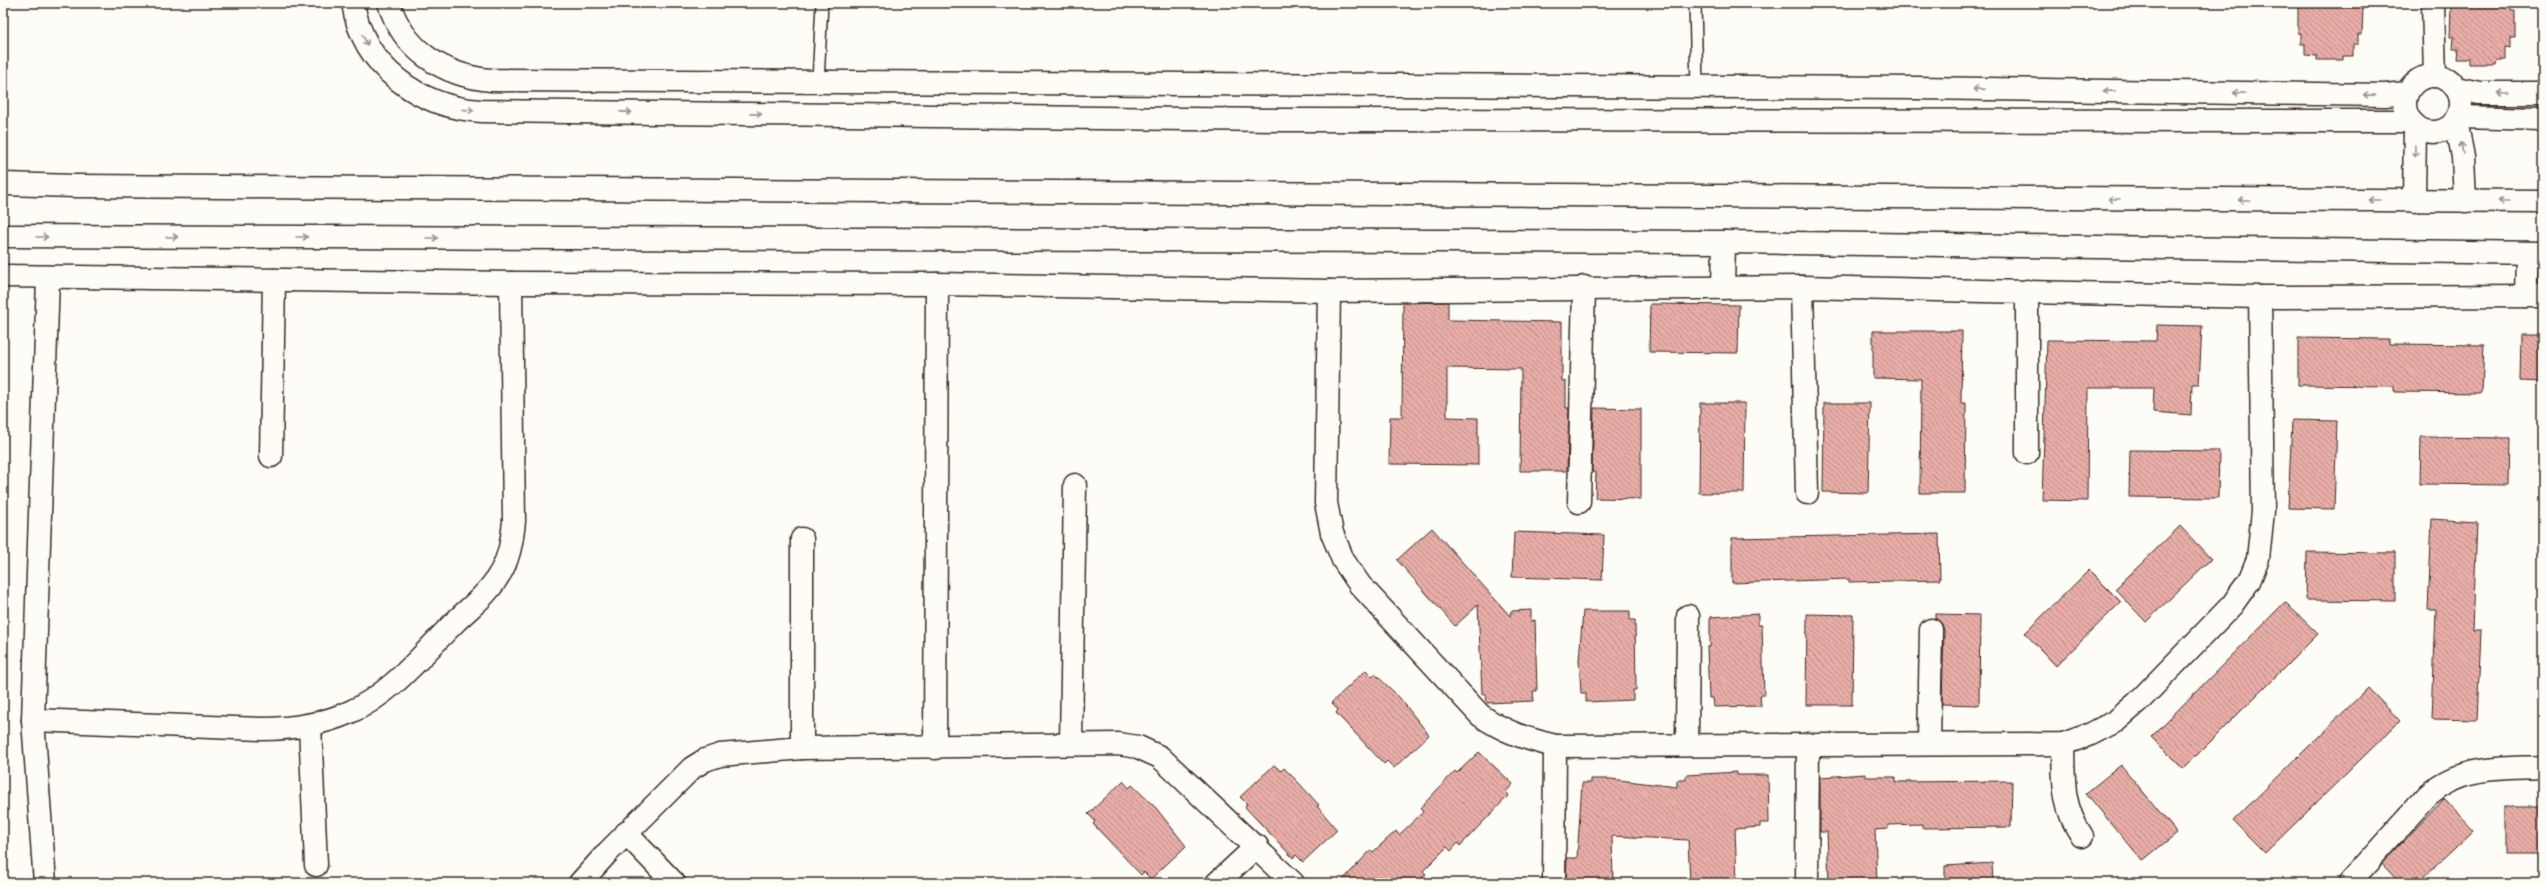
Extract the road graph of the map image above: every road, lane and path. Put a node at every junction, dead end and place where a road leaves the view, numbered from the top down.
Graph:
1 (353, 3) edge
2 (389, 3) edge
3 (822, 3) edge
4 (1695, 3) edge
5 (2433, 3) edge
6 (2434, 76) junction
7 (594, 80) junction
8 (818, 82) junction
9 (1282, 84) junction
10 (1698, 87) junction
11 (2456, 88) junction
12 (2407, 93) junction
13 (2543, 93) edge
14 (595, 112) junction
15 (2457, 118) junction
16 (2543, 119) edge
17 (1281, 120) junction
18 (2413, 123) junction
19 (3, 184) edge
20 (2414, 201) junction
21 (2465, 201) junction
22 (2543, 201) edge
23 (3, 236) edge
24 (1724, 242) junction
25 (2535, 253) edge
26 (3, 276) edge
27 (48, 278) junction
28 (274, 280) junction
29 (511, 283) junction
30 (937, 284) junction
31 (1584, 287) junction
32 (1802, 287) junction
33 (1723, 288) junction
34 (1329, 290) junction
35 (2027, 291) junction
36 (2534, 296) edge
37 (2260, 297) junction
38 (2027, 453) dead end
39 (271, 456) dead end
40 (1075, 485) dead end
41 (1806, 493) dead end
42 (1579, 502) dead end
43 (802, 539) dead end
44 (1688, 616) dead end
45 (1931, 630) dead end
46 (33, 720) junction
47 (310, 725) junction
48 (1071, 743) junction
49 (1929, 743) junction
50 (1687, 744) junction
51 (1808, 744) junction
52 (2063, 744) junction
53 (1555, 746) junction
54 (802, 748) junction
55 (935, 748) junction
56 (2543, 767) edge
57 (626, 833) junction
58 (2082, 836) dead end
59 (1257, 846) junction
60 (316, 865) dead end
61 (45, 883) edge
62 (580, 883) edge
63 (674, 883) edge
64 (1217, 883) edge
65 (1293, 883) edge
66 (1554, 883) edge
67 (1807, 883) edge
68 (2349, 883) edge

1 -> 14 street
2 - 7 street
3 - 8 lane
4 - 10 lane
5 - 6 street
6 - 11 street
6 - 12 street
7 - 8 street
7 - 14 street
8 - 9 street
9 - 10 street
9 - 17 street
12 -> 10 street
13 -> 11 street
11 - 15 street
12 - 18 street
14 -> 17 street
15 - 16 street
15 - 18 street
21 -> 15 street
17 - 18 street
18 -> 20 street
20 -> 19 street
20 - 21 street
22 -> 21 street
23 -> 24 street
24 - 25 street
24 - 33 street
25 - 36 street
26 - 27 street
27 - 28 street
27 - 46 street
28 - 29 street
28 - 39 street
29 - 30 street
29 - 47 street
30 - 34 street
30 - 55 street
31 - 33 street
31 - 34 street
31 - 42 street
32 - 33 street
32 - 35 street
32 - 41 street
34 - 53 street
35 - 37 street
35 - 38 street
36 - 37 street
37 - 52 street
40 - 48 street
43 - 54 street
44 - 50 street
45 - 49 street
46 - 47 street
46 - 61 street
47 - 60 street
48 - 55 street
48 - 59 street
49 - 51 street
49 - 52 street
50 - 51 street
50 - 53 street
51 - 67 street
52 - 58 street
53 - 66 street
54 - 55 street
54 - 57 street
56 - 68 street
57 - 62 street
57 - 63 street
59 - 64 street
59 - 65 street

